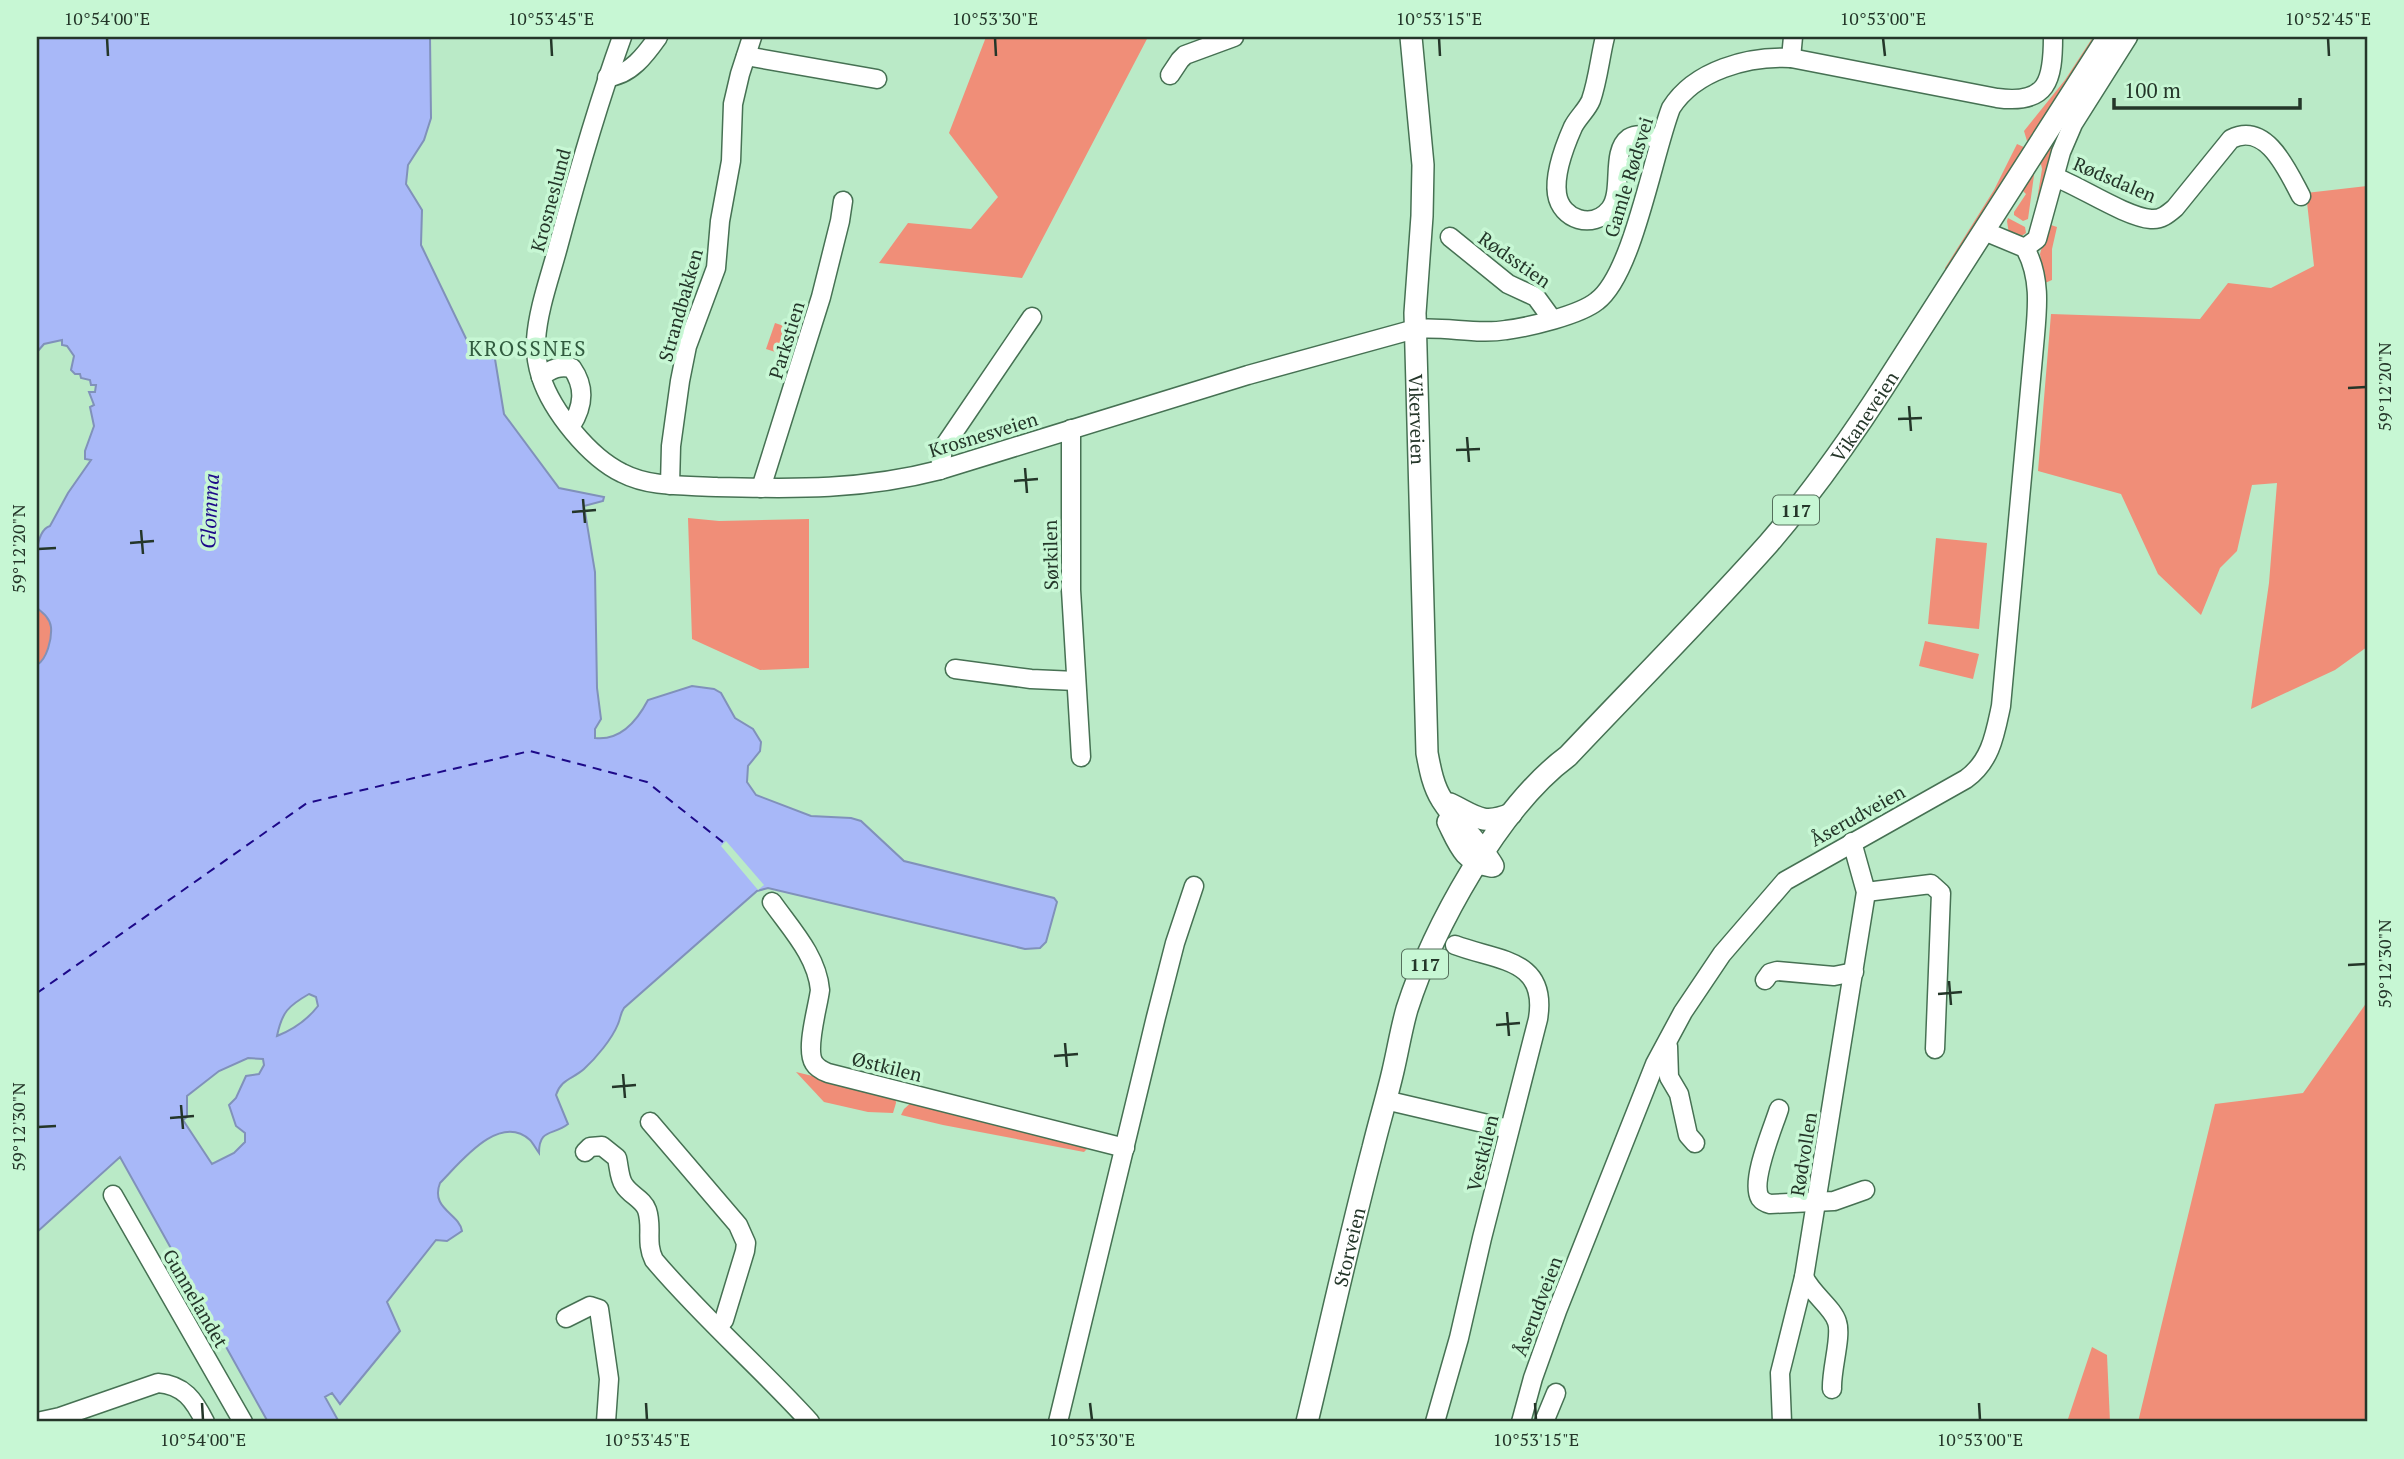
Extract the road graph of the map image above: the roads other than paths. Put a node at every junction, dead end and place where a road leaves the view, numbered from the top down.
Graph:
1 (622, 37) edge
2 (658, 37) edge
3 (752, 37) edge
4 (1234, 37) edge
5 (1411, 37) edge
6 (1605, 37) edge
7 (1793, 37) edge
8 (2053, 37) edge
9 (2108, 37) edge
10 (2128, 37) edge
11 (746, 55) junction
12 (1791, 58) junction
13 (1170, 75) dead end
14 (607, 77) junction
15 (877, 79) dead end
16 (1661, 140) junction
17 (2055, 177) junction
18 (2301, 196) dead end
19 (843, 201) dead end
20 (1984, 231) junction
21 (1450, 237) dead end
22 (2025, 248) junction
23 (1032, 317) dead end
24 (1552, 319) junction
25 (1415, 329) junction
26 (541, 377) junction
27 (571, 426) junction
28 (1071, 429) junction
29 (940, 470) junction
30 (670, 485) junction
31 (761, 488) junction
32 (956, 669) dead end
33 (1076, 681) junction
34 (1568, 756) junction
35 (1081, 757) dead end
36 (1442, 801) junction
37 (1511, 814) junction
38 (1852, 842) junction
39 (1484, 860) junction
40 (1194, 886) dead end
41 (1866, 891) junction
42 (772, 902) dead end
43 (1455, 945) dead end
44 (1854, 972) junction
45 (1765, 980) dead end
46 (1668, 1039) junction
47 (1935, 1049) dead end
48 (1385, 1100) junction
49 (1779, 1109) dead end
50 (650, 1122) dead end
51 (1509, 1129) junction
52 (1695, 1143) dead end
53 (1125, 1148) junction
54 (585, 1152) dead end
55 (1865, 1190) dead end
56 (113, 1195) dead end
57 (1817, 1204) junction
58 (1804, 1277) junction
59 (566, 1318) dead end
60 (718, 1327) junction
61 (1832, 1389) dead end
62 (1556, 1392) dead end
63 (37, 1422) edge
64 (205, 1422) edge
65 (243, 1422) edge
66 (606, 1422) edge
67 (810, 1422) edge
68 (1058, 1422) edge
69 (1307, 1422) edge
70 (1435, 1422) edge
71 (1521, 1422) edge
72 (1544, 1422) edge
73 (1782, 1422) edge

1 - 14 street, Krosneslund
2 - 14 street
3 - 11 street, Strandbakken
4 - 13 street
5 - 25 main road, Vikerveien
6 - 16 street
7 - 12 street
8 - 12 street, Gamle Rødsvei
9 - 20 main road, Vikaneveien / 117
10 - 17 street, Rødsdalen
11 - 15 street
11 - 30 street, Strandbakken
12 - 16 street, Gamle Rødsvei
14 - 26 street, Krosneslund
16 - 24 street, Gamle Rødsvei
17 - 18 street, Rødsdalen
17 - 22 street, Rødsdalen
19 - 31 street, Parkstien
20 - 22 street
20 - 34 main road, Vikaneveien / 117
21 - 24 street, Rødsstien
22 - 38 street, Åserudveien
23 - 29 street
24 - 25 street, Gamle Rødsvei
25 - 28 street, Krosnesveien
25 - 36 main road, Vikerveien
26 - 27 street, Krosnesveien
26 - 27 street
27 - 30 street, Krosnesveien
28 - 29 street, Krosnesveien
28 - 33 street, Sørkilen
29 - 31 street, Krosnesveien
30 - 31 street, Krosnesveien
32 - 33 street
33 - 35 street, Sørkilen
34 - 37 main road, Vikaneveien / 117
34 - 39 main road, Vikaneveien / 117
36 - 37 main road
36 - 39 main road, Vikerveien
37 - 39 main road, Vikaneveien / 117
38 - 41 street, Rødvollen
38 - 46 street, Åserudveien
39 - 48 main road, Storveien / 117
40 - 53 street
41 - 44 street, Rødvollen
41 - 47 street
42 - 53 street, Østkilen
43 - 51 street, Vestkilen
44 - 45 street
44 - 57 street, Rødvollen
46 - 52 street
46 - 71 street, Åserudveien
48 - 51 street
48 - 69 main road, Storveien / 117
49 - 57 street
50 - 60 street
51 - 70 street, Vestkilen
53 - 68 street
54 - 60 street
55 - 57 street
56 - 65 street, Gunnelandet
57 - 58 street, Rødvollen
58 - 61 street
58 - 73 street, Rødvollen
59 - 66 street
60 - 67 street
62 - 72 street
63 - 64 street

